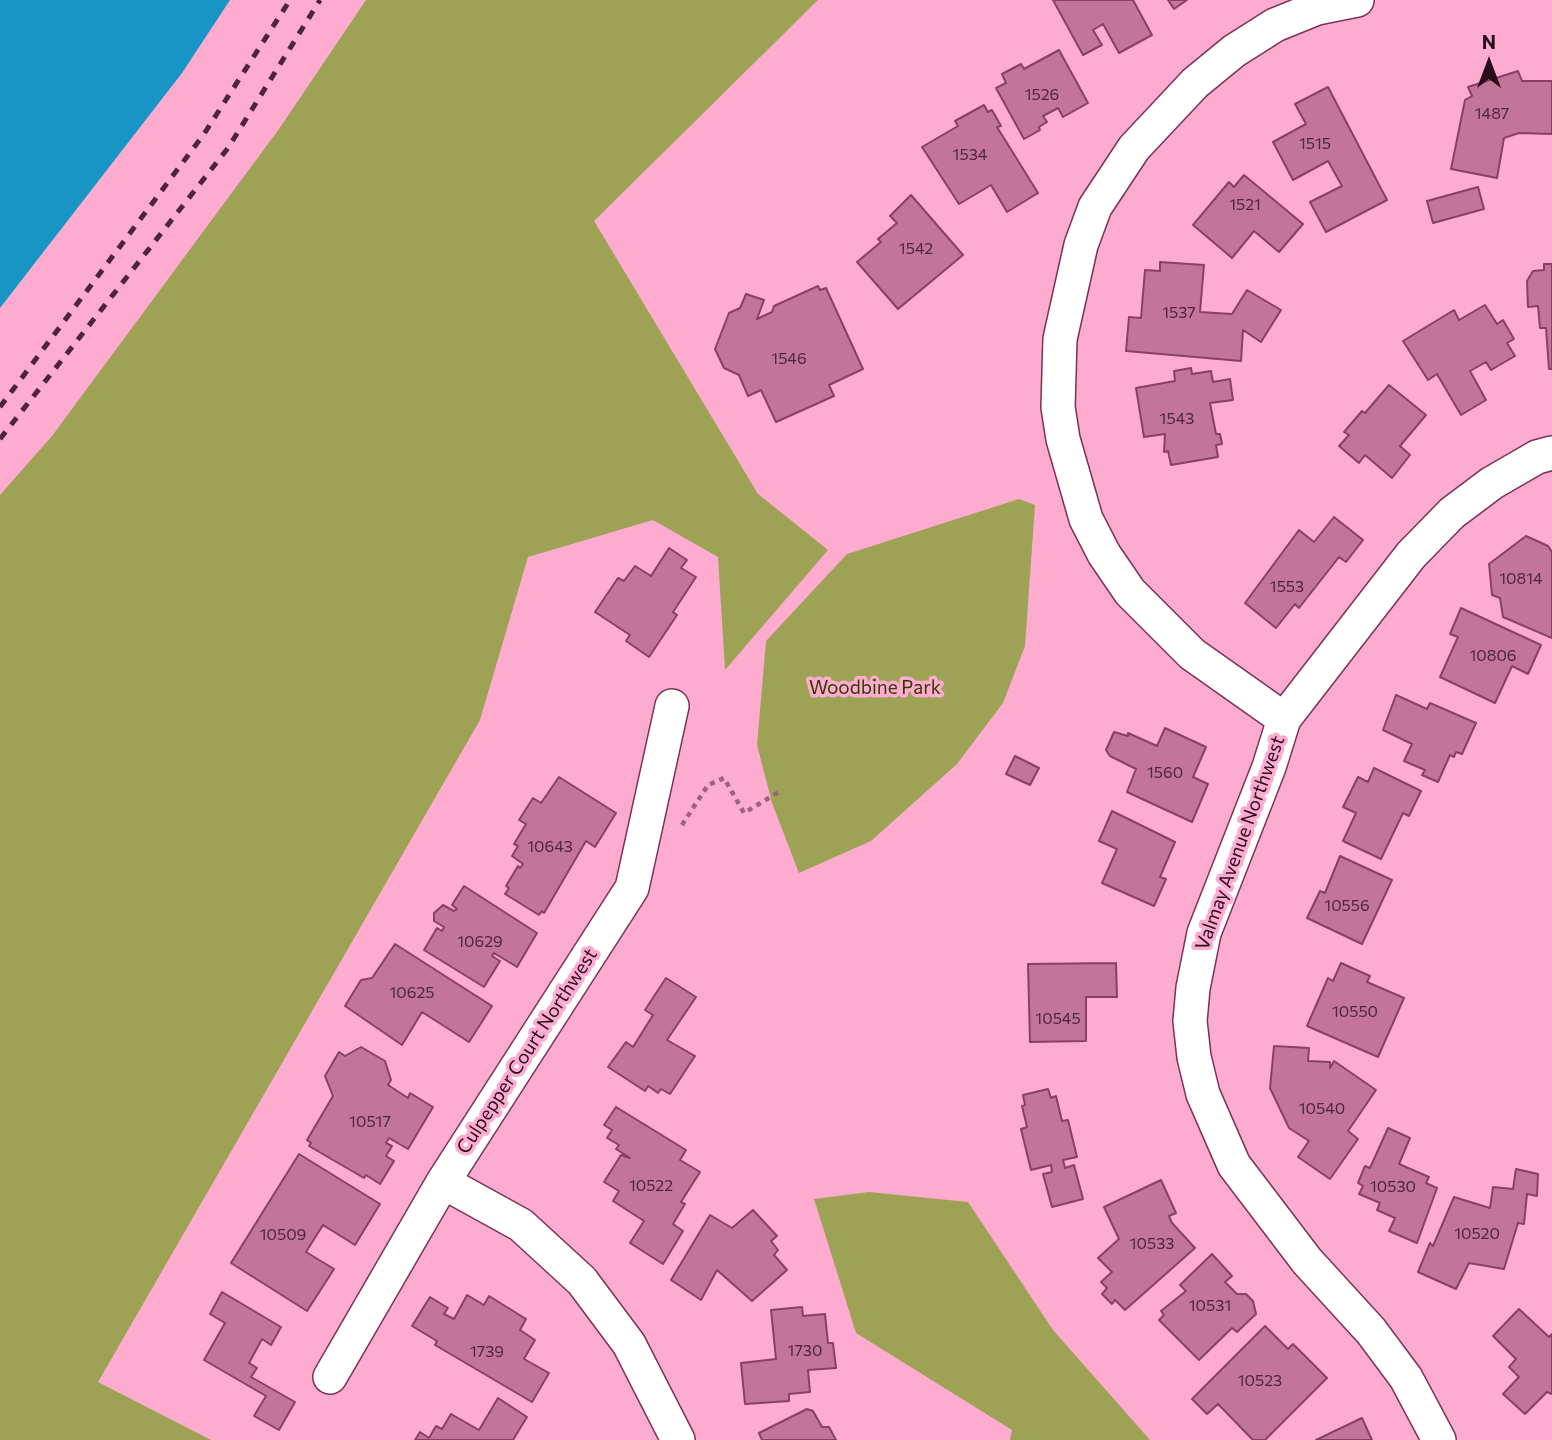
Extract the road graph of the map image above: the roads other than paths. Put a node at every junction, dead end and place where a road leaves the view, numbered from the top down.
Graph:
1 (1357, 0) edge
2 (1552, 453) edge
3 (672, 706) dead end
4 (1284, 719) junction
5 (443, 1182) junction
6 (330, 1377) dead end
7 (678, 1440) edge
8 (1439, 1440) edge

1 - 4 street
2 - 4 street, Valmay Avenue Northwest
3 - 5 street, Culpepper Court Northwest
4 - 8 street, Valmay Avenue Northwest
5 - 6 street, Culpepper Court Northwest
5 - 7 street

